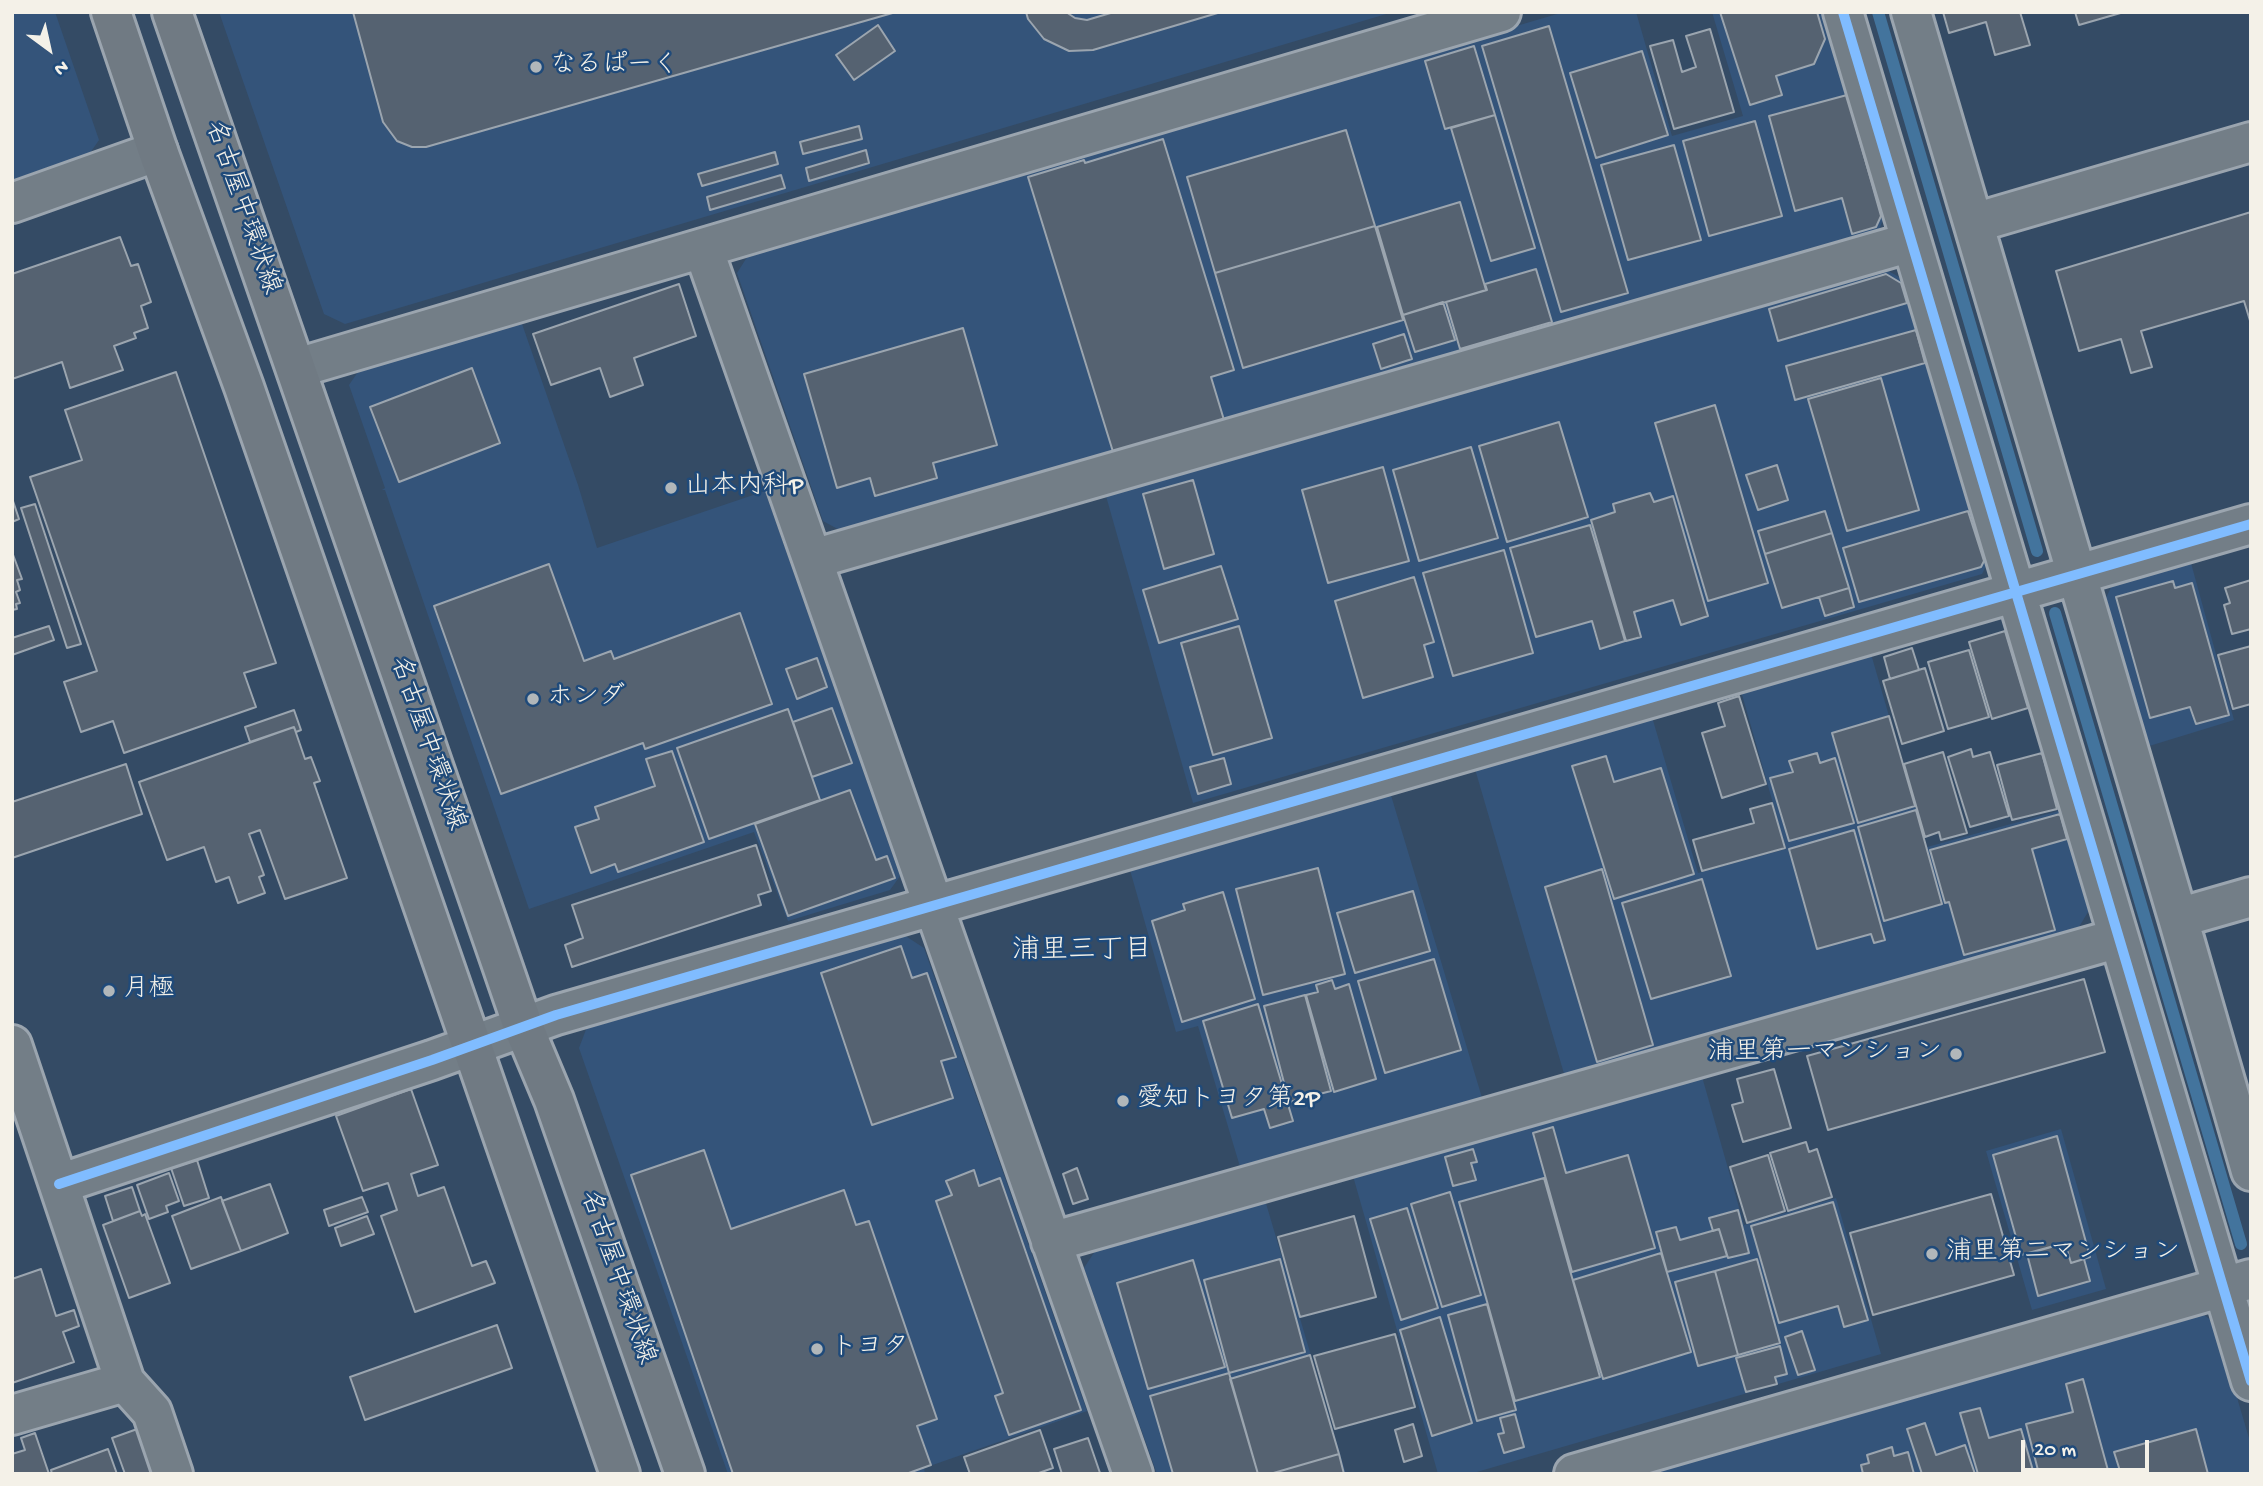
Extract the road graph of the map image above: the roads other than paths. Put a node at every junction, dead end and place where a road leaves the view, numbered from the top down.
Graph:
1 (111, 12) edge
2 (172, 12) edge
3 (1501, 12) edge
4 (1843, 12) edge
5 (1911, 12) edge
6 (2251, 142) edge
7 (158, 151) junction
8 (12, 203) edge
9 (1973, 223) junction
10 (1910, 242) junction
11 (703, 248) junction
12 (297, 368) junction
13 (2251, 524) edge
14 (813, 559) junction
15 (2077, 575) junction
16 (2015, 592) junction
17 (2251, 897) edge
18 (934, 906) junction
19 (2178, 918) junction
20 (2119, 938) junction
21 (523, 1026) junction
22 (470, 1046) junction
23 (12, 1047) edge
24 (2251, 1171) edge
25 (59, 1184) junction
26 (1051, 1242) junction
27 (2237, 1283) edge
28 (2251, 1381) edge
29 (125, 1382) junction
30 (12, 1415) edge
31 (173, 1474) edge
32 (620, 1474) edge
33 (685, 1474) edge
34 (1133, 1474) edge
35 (1574, 1474) edge

1 - 7 main road
2 - 12 main road, 名古屋中環状線
3 - 11 street
4 - 10 street
5 - 9 street
6 - 9 street
7 - 8 street
7 - 22 main road
9 - 15 street
10 - 14 street
10 - 16 street
11 - 12 street
11 - 14 street
12 - 21 main road, 名古屋中環状線
13 - 15 street
14 - 18 street
15 - 16 street
15 - 19 street
16 - 18 street
16 - 20 street
17 - 19 street
18 - 21 street
18 - 26 street
19 - 24 street
20 - 26 street
20 - 27 street
21 - 22 street
21 - 33 main road, 名古屋中環状線
22 - 25 street
22 - 32 main road
23 - 25 street
25 - 29 street
26 - 34 street
27 - 28 street
27 - 35 street
29 - 30 street
29 - 31 street

